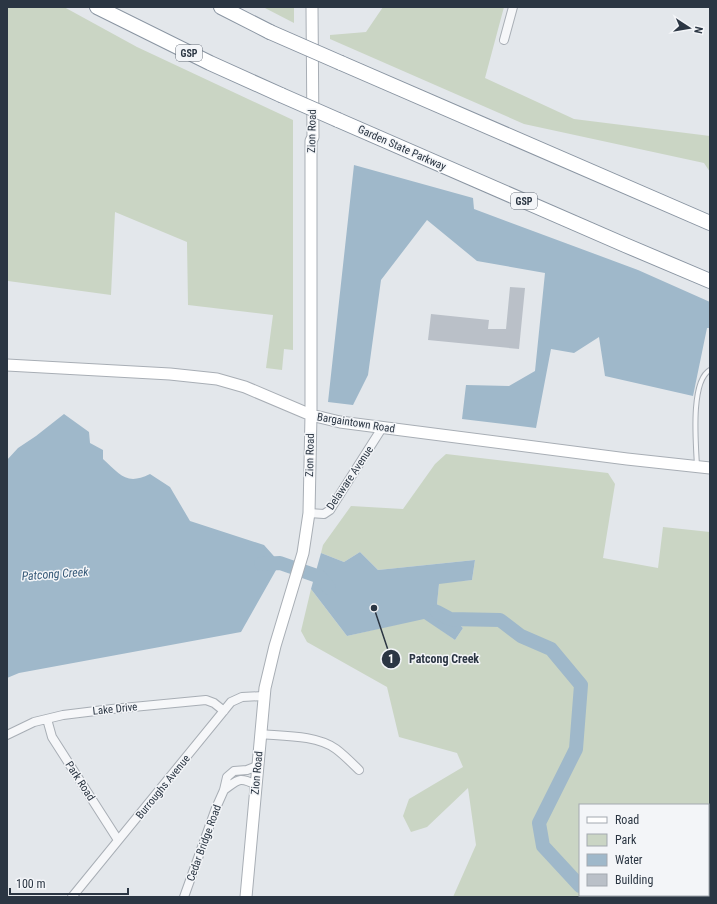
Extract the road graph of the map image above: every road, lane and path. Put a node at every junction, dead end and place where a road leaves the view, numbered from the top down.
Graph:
1 (97, 7) edge
2 (221, 7) edge
3 (312, 7) edge
4 (513, 7) edge
5 (504, 40) dead end
6 (710, 223) edge
7 (710, 281) edge
8 (7, 365) edge
9 (710, 370) edge
10 (311, 415) junction
11 (382, 428) junction
12 (697, 466) junction
13 (710, 468) edge
14 (309, 513) junction
15 (264, 696) junction
16 (224, 711) junction
17 (47, 718) junction
18 (260, 734) junction
19 (7, 735) edge
20 (257, 766) junction
21 (359, 770) dead end
22 (256, 785) junction
23 (224, 790) junction
24 (118, 840) junction
25 (72, 897) edge
26 (184, 897) edge
27 (246, 897) edge

1 - 7 highway, Garden State Parkway / GSP, bridge
2 - 6 highway, bridge
3 - 10 street, Zion Road
4 - 5 street
8 - 10 street, Bargaintown Road
9 - 12 lane
10 - 11 street, Bargaintown Road
10 - 14 street, Zion Road
11 - 12 street, Bargaintown Road
11 - 14 street, Delaware Avenue
12 - 13 street, Bargaintown Road
14 - 15 street, Zion Road
15 - 16 street, Burroughs Avenue
15 - 18 street, Zion Road
16 - 17 street, Lake Drive
16 - 24 street, Burroughs Avenue
17 - 19 street, Lake Drive
17 - 24 street, Park Road
18 - 20 street, Zion Road
18 - 21 street
20 - 22 street, Zion Road
20 - 23 street, Cedar Bridge Road
22 - 23 street
22 - 27 street, Zion Road
23 - 26 street, Cedar Bridge Road
24 - 25 street, Burroughs Avenue

